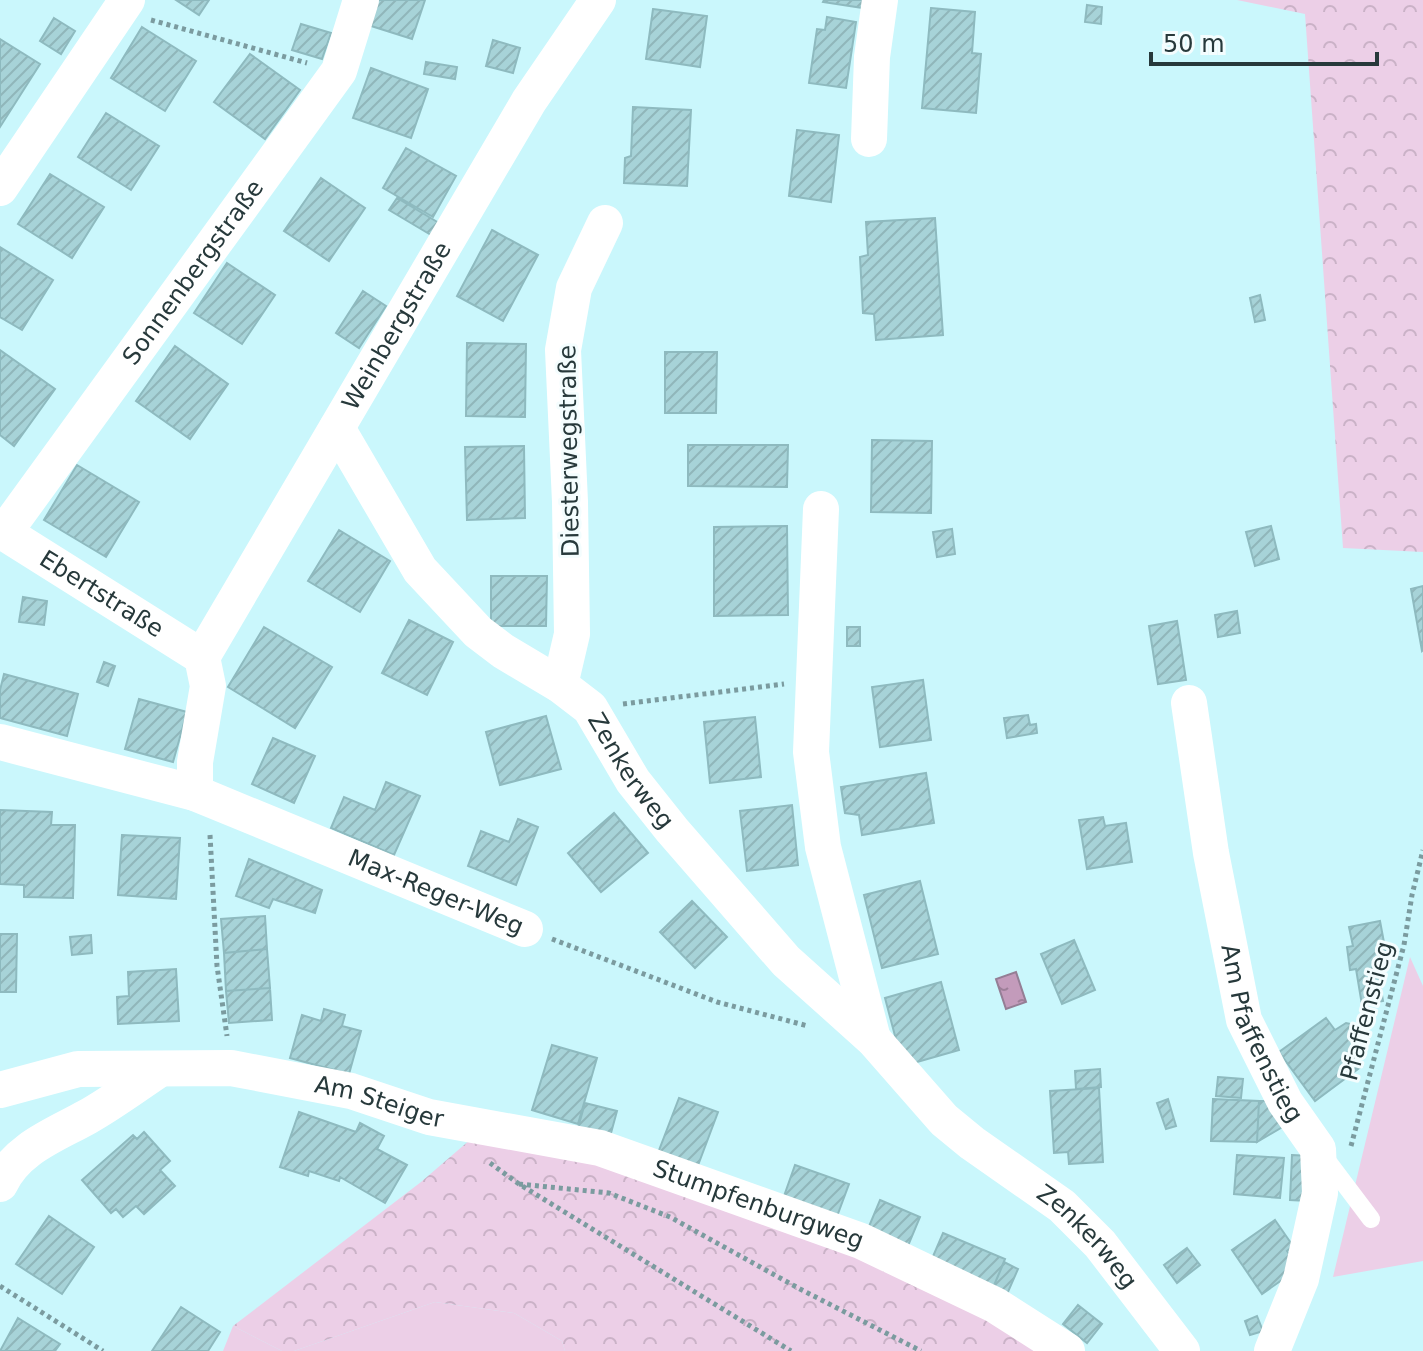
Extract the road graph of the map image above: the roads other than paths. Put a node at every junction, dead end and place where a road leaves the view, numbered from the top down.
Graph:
1 (361, 0) edge
2 (598, 0) edge
3 (880, 0) edge
4 (123, 6) edge
5 (869, 139) dead end
6 (0, 188) edge
7 (605, 223) dead end
8 (337, 428) junction
9 (821, 509) dead end
10 (2, 532) edge
11 (202, 657) junction
12 (560, 685) junction
13 (1189, 703) dead end
14 (0, 742) edge
15 (195, 793) junction
16 (525, 929) road end
17 (873, 1039) junction
18 (160, 1069) junction
19 (0, 1090) edge
20 (429, 1117) joint
21 (1318, 1149) junction
22 (0, 1184) edge
23 (1371, 1219) dead end
24 (1067, 1351) edge
25 (1182, 1351) edge
26 (1272, 1351) edge

1 - 10 street, Sonnenbergstraße
2 - 8 street, Weinbergstraße
3 - 5 street
4 - 6 street
7 - 12 street, Diesterwegstraße
8 - 11 street, Weinbergstraße
8 - 12 street, Zenkerweg
9 - 17 street, Zenkerweg
10 - 11 street, Ebertstraße
11 - 15 street
12 - 17 street, Zenkerweg
13 - 21 street, Am Pfaffenstieg
14 - 15 street, Max-Reger-Weg
15 - 16 street, Max-Reger-Weg
17 - 25 street, Zenkerweg
18 - 19 street, Am Steiger
18 - 20 street, Am Steiger
18 - 22 street
20 - 24 street, Stumpfenburgweg
21 - 23 lane
21 - 26 street, Am Pfaffenstieg

